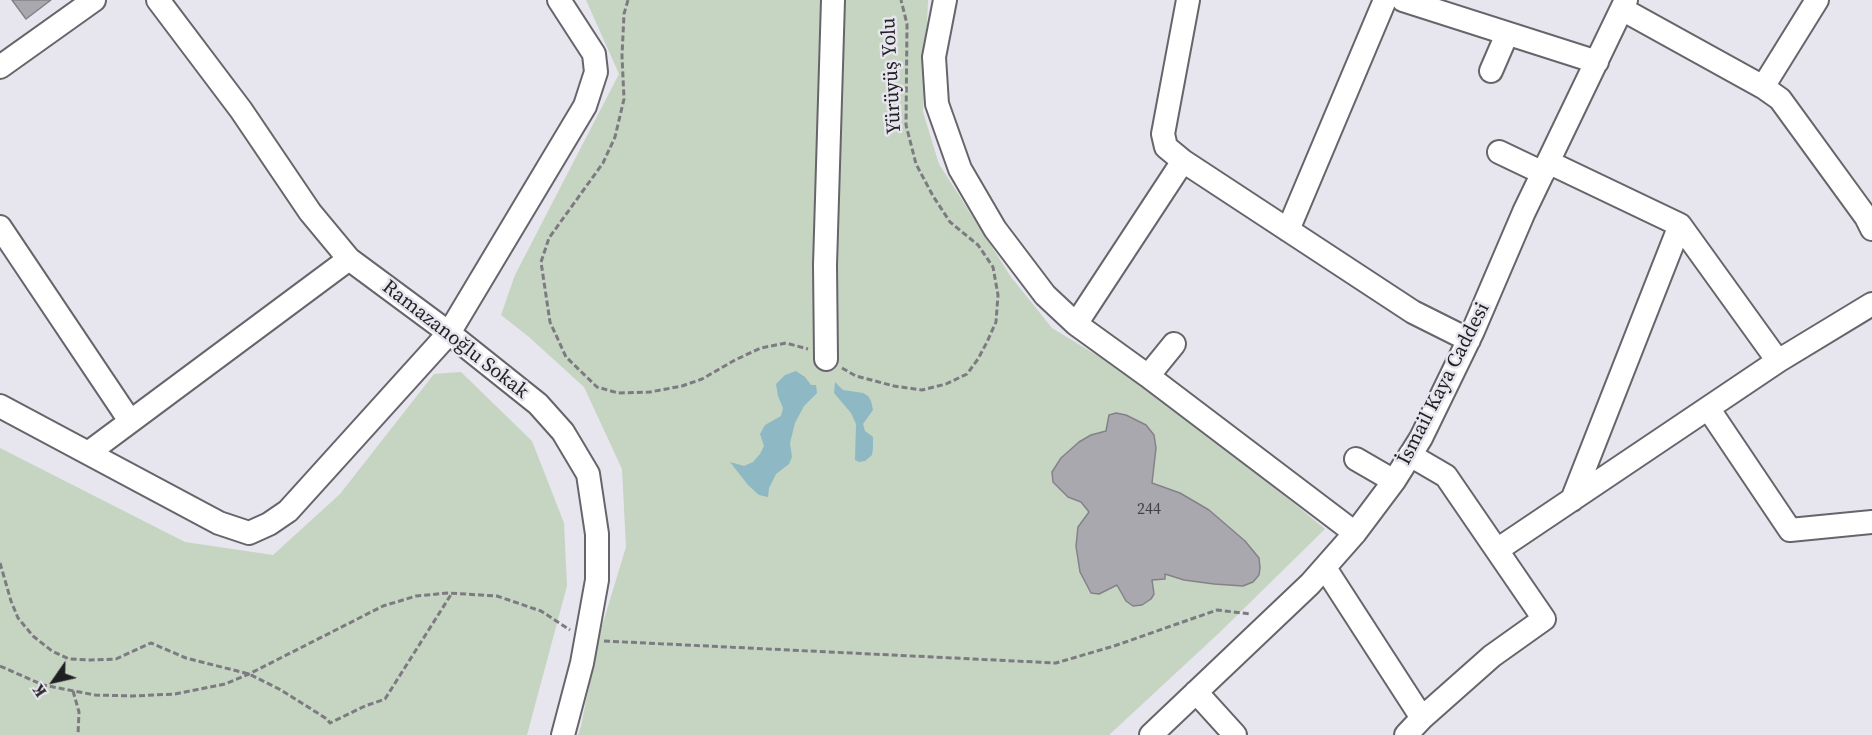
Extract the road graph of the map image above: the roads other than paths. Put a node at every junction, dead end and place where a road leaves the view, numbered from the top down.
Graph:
1 (94, 0) edge
2 (158, 0) edge
3 (559, 0) edge
4 (833, 0) edge
5 (945, 0) edge
6 (1188, 0) edge
7 (1385, 0) edge
8 (1403, 0) edge
9 (1817, 0) edge
10 (1624, 5) edge
11 (1507, 34) junction
12 (1597, 63) junction
13 (0, 67) edge
14 (1491, 70) dead end
15 (1763, 87) junction
16 (1499, 152) dead end
17 (1183, 161) junction
18 (1545, 168) junction
19 (1864, 198) edge
20 (1680, 225) junction
21 (0, 227) edge
22 (1872, 229) edge
23 (1288, 230) junction
24 (349, 259) junction
25 (1872, 304) edge
26 (1076, 324) junction
27 (449, 333) junction
28 (1469, 340) junction
29 (1174, 344) dead end
30 (825, 359) road end
31 (1778, 361) junction
32 (1148, 376) junction
33 (0, 406) edge
34 (1708, 408) junction
35 (130, 421) junction
36 (88, 453) junction
37 (1410, 455) junction
38 (1356, 459) dead end
39 (1394, 481) junction
40 (1572, 500) junction
41 (1872, 522) edge
42 (1355, 533) junction
43 (1497, 550) junction
44 (1325, 568) junction
45 (1196, 692) junction
46 (1422, 718) junction
47 (563, 735) edge
48 (1151, 735) edge
49 (1235, 735) edge
50 (1406, 735) edge

1 - 13 street
2 - 24 street, Ramazanoğlu Sokak
3 - 27 street
4 - 30 street
5 - 26 street
6 - 17 street
7 - 23 street
8 - 11 street
9 - 15 street
10 - 12 street, İsmail Kaya Caddesi
10 - 15 street
11 - 12 street
11 - 14 street
12 - 18 street, İsmail Kaya Caddesi
15 - 19 street
16 - 18 street
17 - 23 street
17 - 26 street
18 - 20 street
18 - 28 street, İsmail Kaya Caddesi
19 - 22 street
20 - 31 street
20 - 40 street
21 - 35 street
23 - 28 street
24 - 27 street, Ramazanoğlu Sokak
24 - 35 street
25 - 31 street
26 - 32 street
27 - 36 street
27 - 47 street, Ramazanoğlu Sokak
28 - 37 street, İsmail Kaya Caddesi
29 - 32 street
31 - 34 street
32 - 42 street
33 - 36 street
34 - 40 street
34 - 41 street
35 - 36 street
37 - 39 street, İsmail Kaya Caddesi
37 - 43 street
38 - 39 street
39 - 42 street, İsmail Kaya Caddesi
40 - 43 street
42 - 44 street, İsmail Kaya Caddesi
43 - 46 street
44 - 45 street, İsmail Kaya Caddesi
44 - 46 street
45 - 48 street, İsmail Kaya Caddesi
45 - 49 street
46 - 50 street

